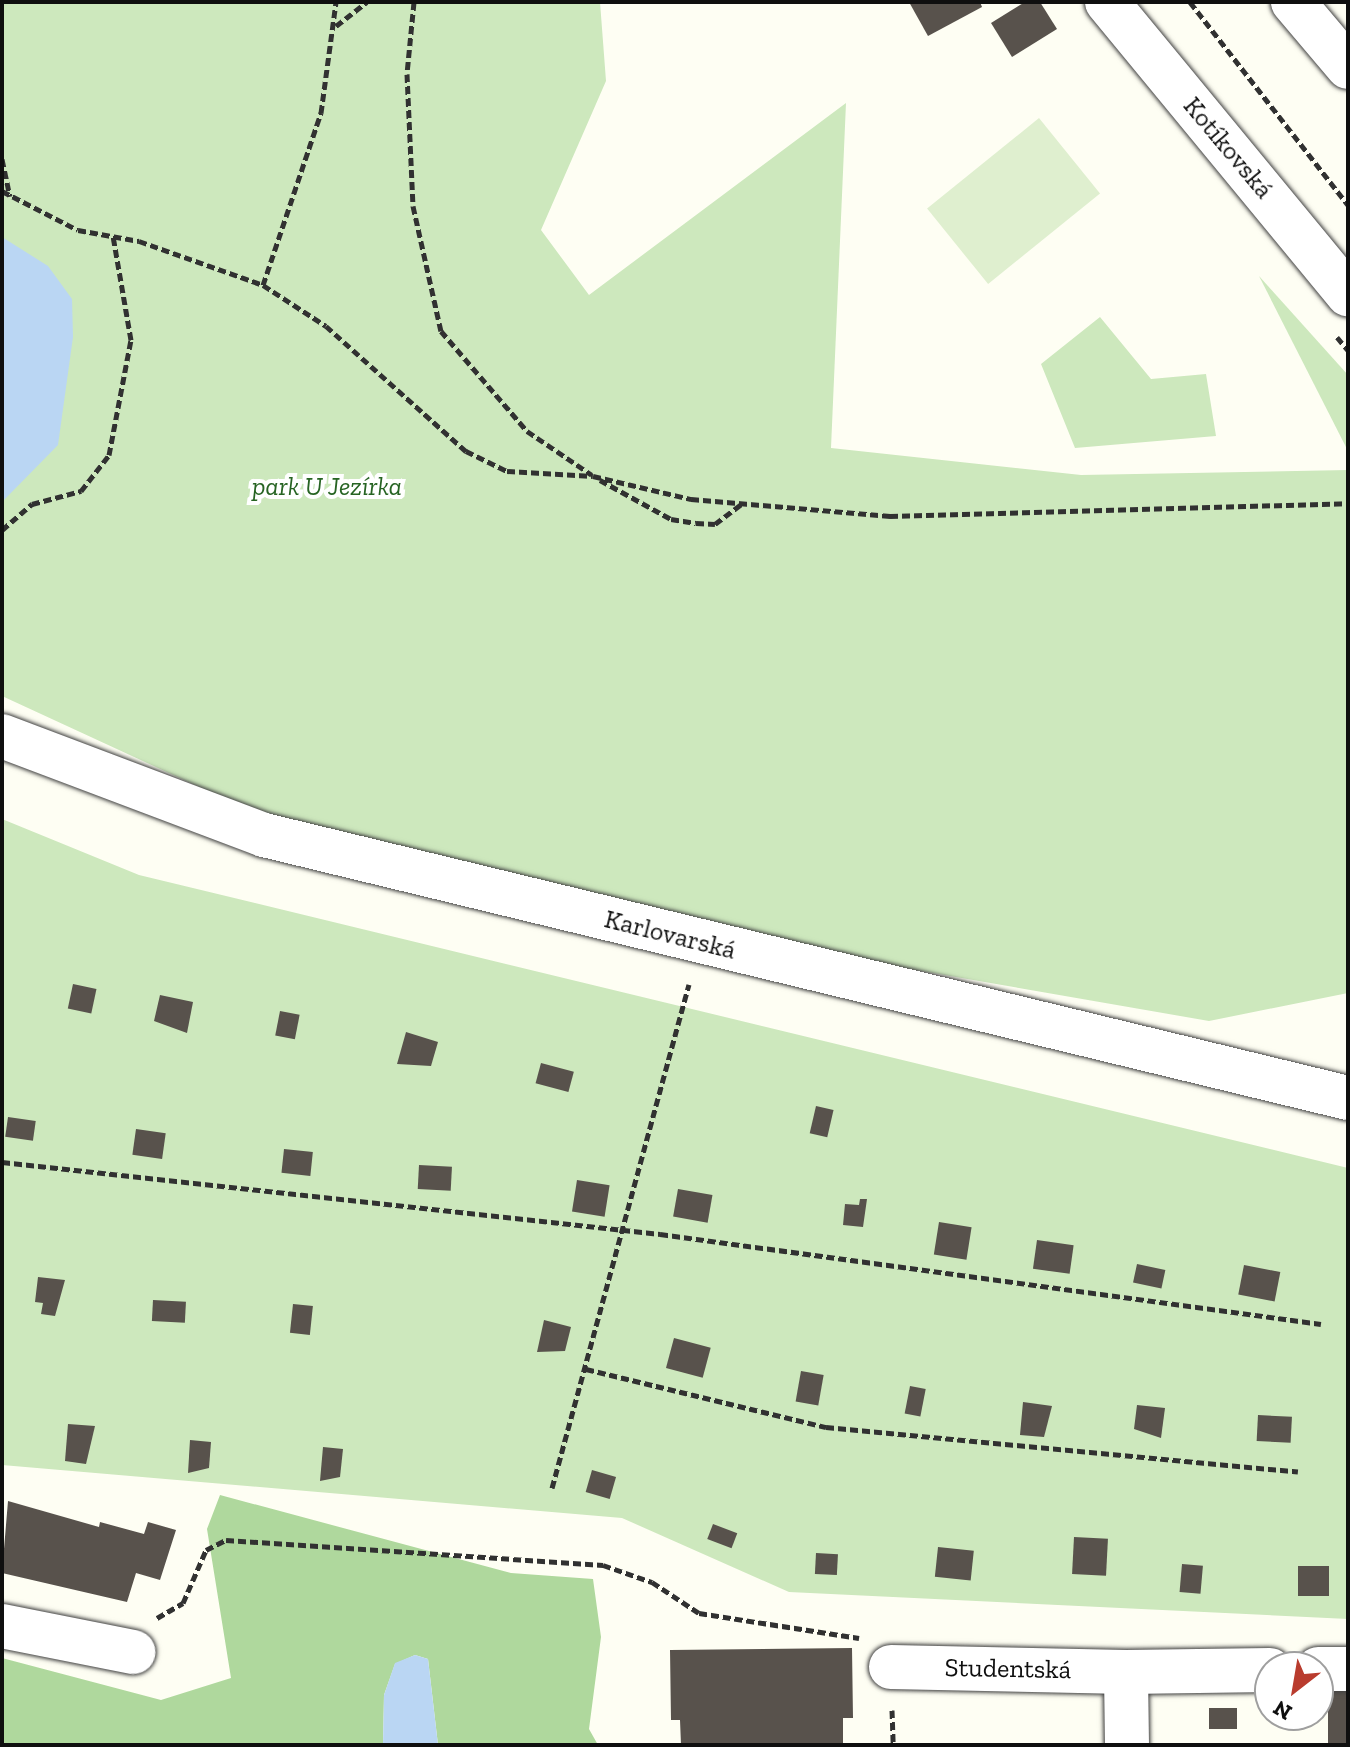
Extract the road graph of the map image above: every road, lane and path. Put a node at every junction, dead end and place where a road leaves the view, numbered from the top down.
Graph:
1 (336, 2) edge
2 (367, 2) edge
3 (414, 2) edge
4 (1107, 2) edge
5 (1190, 2) edge
6 (1293, 2) edge
7 (336, 27) junction
8 (1348, 67) edge
9 (2, 159) edge
10 (2, 191) edge
11 (10, 196) junction
12 (1348, 205) edge
13 (113, 236) junction
14 (263, 285) junction
15 (1348, 294) edge
16 (593, 476) junction
17 (1348, 503) edge
18 (742, 504) junction
19 (2, 530) edge
20 (2, 736) edge
21 (698, 942) junction
22 (1348, 1098) edge
23 (2, 1162) edge
24 (623, 1232) junction
25 (1321, 1324) dead end
26 (586, 1369) junction
27 (1298, 1472) dead end
28 (552, 1488) dead end
29 (2, 1626) edge
30 (133, 1652) joint
31 (891, 1667) joint
32 (1254, 1670) edge
33 (1126, 1672) junction
34 (1127, 1745) edge

1 - 7 path
2 - 7 path
3 - 16 path
4 - 15 street, Kotíkovská
5 - 12 path
6 - 8 street
7 - 14 path
9 - 11 path
10 - 11 path
11 - 13 path
13 - 14 path
13 - 19 path
14 - 16 path
16 - 18 path
16 - 18 path
17 - 18 path
20 - 21 street, Karlovarská
21 - 22 street, Karlovarská
21 - 24 path
23 - 24 path
24 - 25 path
24 - 26 path
26 - 27 path
26 - 28 path
29 - 30 street
30 - 31 path
31 - 33 street, Studentská
32 - 33 street, Studentská
33 - 34 street

